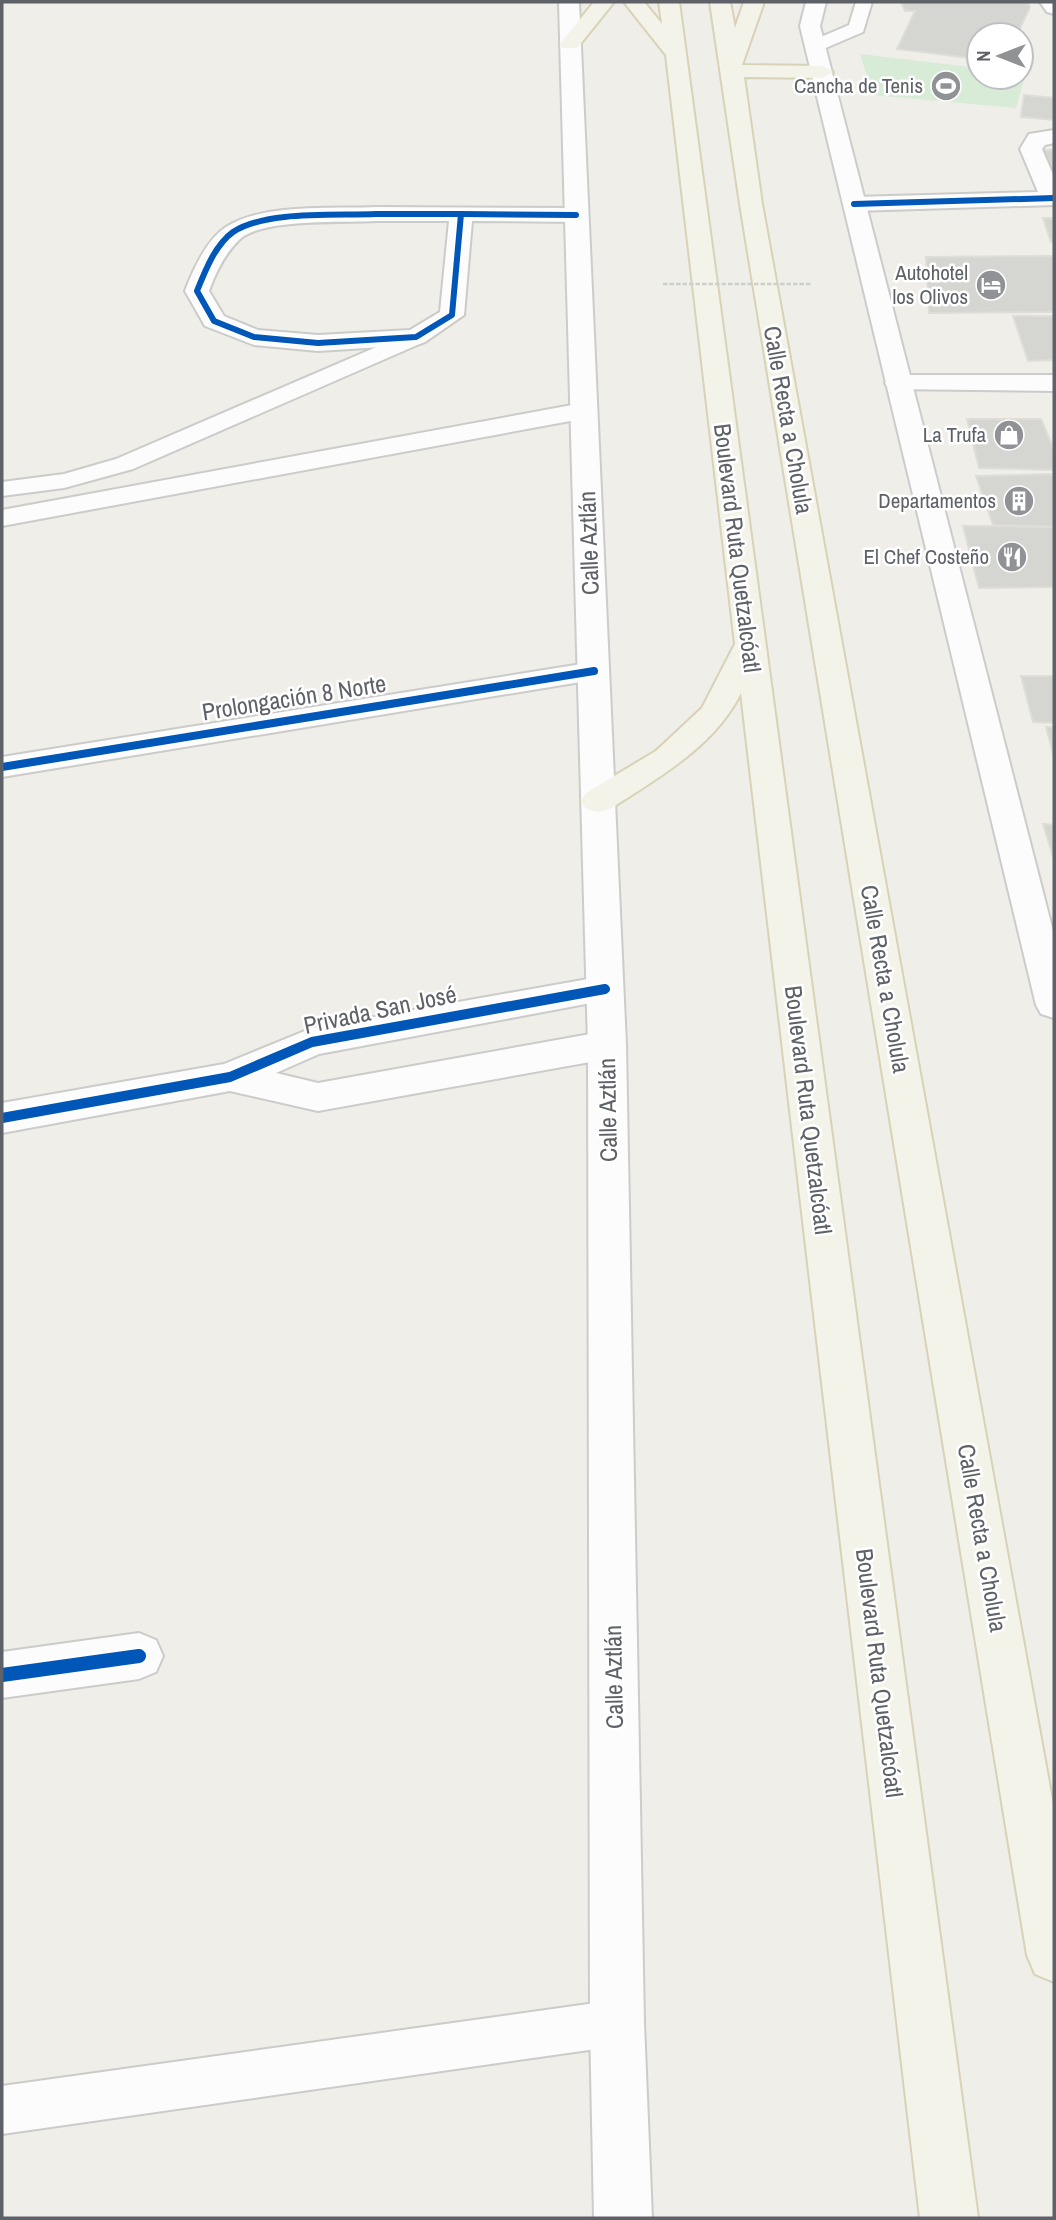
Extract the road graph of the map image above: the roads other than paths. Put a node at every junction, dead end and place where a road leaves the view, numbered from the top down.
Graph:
1 (569, 2) edge
2 (604, 2) edge
3 (634, 2) edge
4 (669, 2) edge
5 (720, 2) edge
6 (754, 2) edge
7 (817, 2) edge
8 (864, 2) edge
9 (1050, 2) edge
10 (1054, 8) edge
11 (570, 44) junction
12 (675, 54) junction
13 (819, 59) junction
14 (732, 67) junction
15 (1054, 137) edge
16 (1053, 198) edge
17 (854, 204) junction
18 (461, 214) junction
19 (576, 215) junction
20 (416, 337) junction
21 (898, 383) junction
22 (1054, 383) edge
23 (583, 411) junction
24 (2, 489) edge
25 (2, 518) edge
26 (750, 646) junction
27 (594, 671) junction
28 (2, 767) edge
29 (598, 801) junction
30 (605, 989) junction
31 (1054, 1004) edge
32 (607, 1045) junction
33 (230, 1077) junction
34 (2, 1118) edge
35 (139, 1656) dead end
36 (2, 1675) edge
37 (1054, 1955) edge
38 (617, 2023) junction
39 (2, 2110) edge
40 (623, 2218) edge
41 (949, 2218) edge

1 - 11 main road, Calle Aztlán
2 - 11 main road
3 - 12 main road
4 - 12 main road, Boulevard Ruta Quetzalcóatl
5 - 14 main road, Calle Recta a Cholula
6 - 14 main road
7 - 13 main road
8 - 13 lane
9 - 10 main road
11 - 19 main road, Calle Aztlán
12 - 26 main road, Boulevard Ruta Quetzalcóatl
13 - 14 main road
13 - 17 main road
14 - 37 main road, Calle Recta a Cholula
15 - 16 main road
16 - 17 main road
17 - 21 main road
18 - 19 main road
18 - 20 main road
18 - 20 main road
19 - 23 main road, Calle Aztlán
20 - 24 lane
21 - 22 main road
21 - 31 main road
23 - 25 main road
23 - 27 main road, Calle Aztlán
26 - 29 main road
26 - 41 main road, Boulevard Ruta Quetzalcóatl
27 - 28 main road, Prolongación 8 Norte
27 - 29 main road, Calle Aztlán
29 - 30 main road, Calle Aztlán
30 - 32 main road, Calle Aztlán
30 - 33 main road, Privada San José
32 - 33 main road, Privada San José
32 - 38 main road, Calle Aztlán
33 - 34 main road, Privada San José
35 - 36 main road
38 - 39 lane
38 - 40 main road, Calle Aztlán

